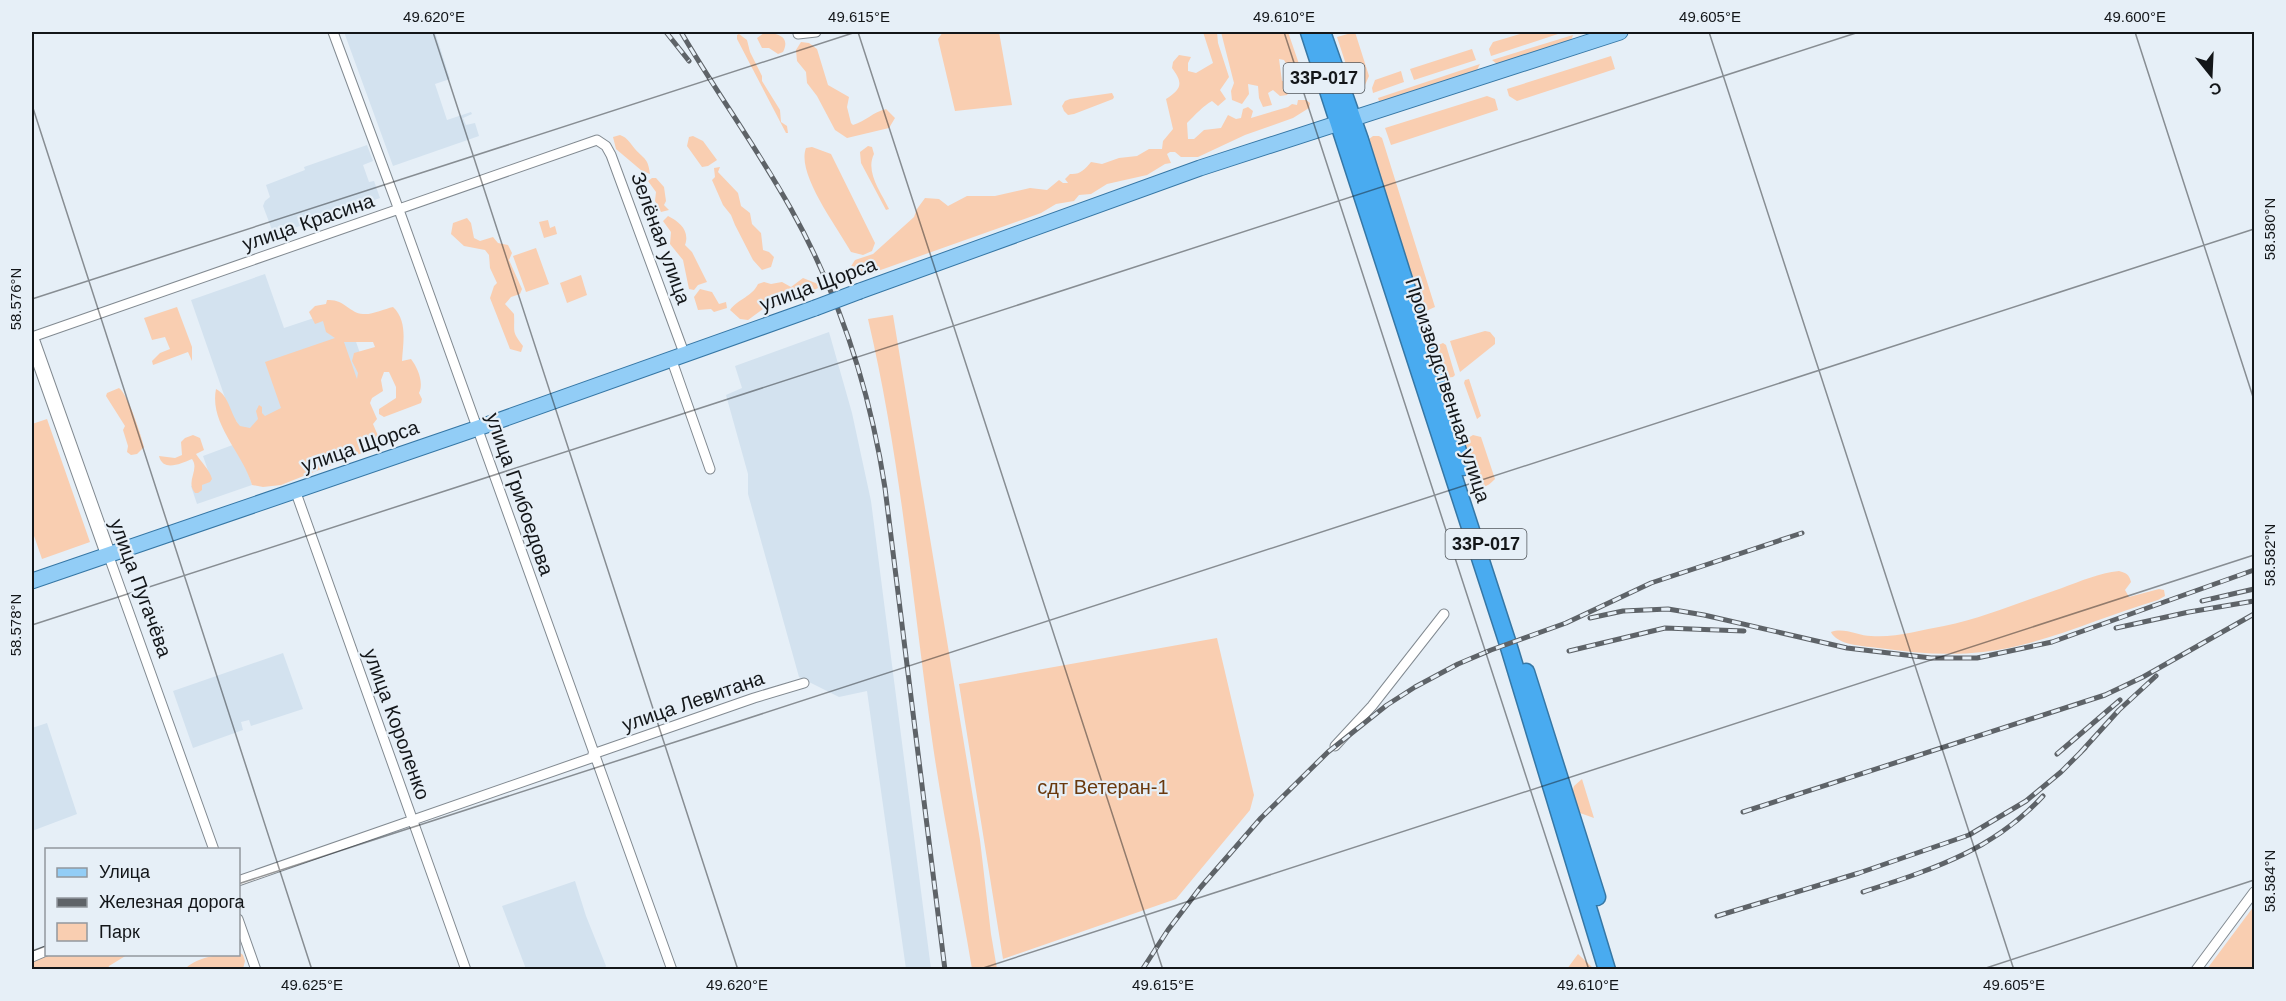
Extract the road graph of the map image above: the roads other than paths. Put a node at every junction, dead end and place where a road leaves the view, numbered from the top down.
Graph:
1 (333, 32) edge
2 (816, 32) edge
3 (1309, 32) edge
4 (1322, 32) edge
5 (1620, 32) edge
6 (798, 34) dead end
7 (1346, 121) junction
8 (597, 140) joint
9 (399, 210) junction
10 (32, 339) edge
11 (677, 356) junction
12 (478, 428) junction
13 (710, 469) dead end
14 (295, 490) junction
15 (108, 554) junction
16 (32, 581) edge
17 (1444, 614) dead end
18 (804, 683) dead end
19 (1335, 746) dead end
20 (593, 755) junction
21 (412, 820) junction
22 (214, 848) edge
23 (1580, 860) junction
24 (240, 881) edge
25 (2254, 892) edge
26 (240, 925) edge
27 (256, 969) edge
28 (466, 969) edge
29 (672, 969) edge
30 (1607, 969) edge
31 (1618, 969) edge
32 (2196, 969) edge

1 - 9 street, улица Грибоедова
2 - 6 street
3 - 7 highway, Производственная улица / 33Р-017
4 - 7 highway, Производственная улица / 33Р-017
5 - 7 main road, улица Щорса
7 - 11 main road, улица Щорса, bridge
7 - 23 highway, Производственная улица / 33Р-017
8 - 9 street, улица Красина
8 - 11 street, Зелёная улица
9 - 10 street, улица Красина
9 - 12 street, улица Грибоедова
10 - 15 street, улица Пугачёва
11 - 12 main road, улица Щорса
11 - 13 street, Зелёная улица
12 - 14 main road, улица Щорса
12 - 20 street, улица Грибоедова
14 - 15 main road, улица Щорса
14 - 21 street, улица Короленко
15 - 16 main road, улица Щорса
15 - 22 street, улица Пугачёва
17 - 19 street
18 - 20 street, улица Левитана
20 - 21 street, улица Левитана
20 - 29 street, улица Грибоедова
21 - 24 street, улица Левитана
21 - 28 street, улица Короленко
23 - 30 highway, Производственная улица / 33Р-017
23 - 31 highway, Производственная улица / 33Р-017
25 - 32 street
26 - 27 street

